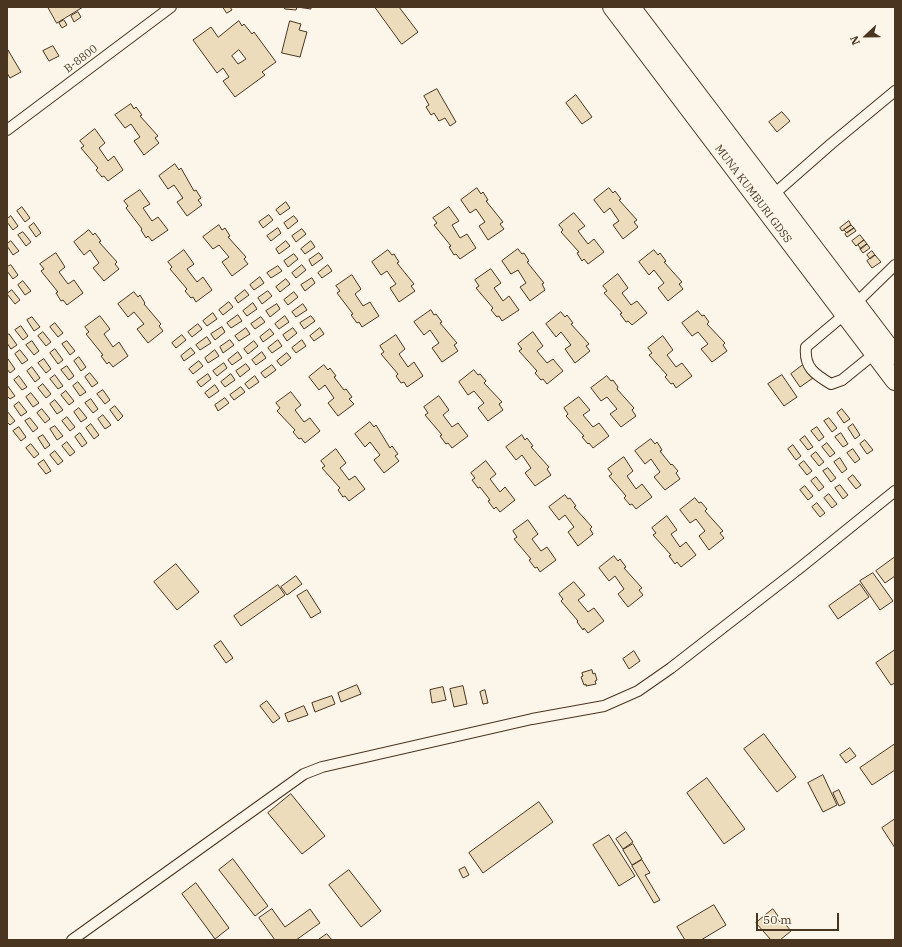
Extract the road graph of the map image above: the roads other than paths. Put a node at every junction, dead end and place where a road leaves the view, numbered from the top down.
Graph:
1 (171, 7) edge
2 (612, 7) edge
3 (631, 7) edge
4 (895, 91) edge
5 (7, 130) edge
6 (774, 194) junction
7 (895, 265) edge
8 (850, 309) junction
9 (874, 354) junction
10 (895, 355) edge
11 (895, 381) edge
12 (895, 491) edge
13 (72, 940) edge

1 - 5 street, B-8800
2 - 8 highway, MUNA KUMBURI GDSS
3 - 6 highway, MUNA KUMBURI GDSS
4 - 6 street
6 - 8 highway, MUNA KUMBURI GDSS
7 - 8 street
8 - 9 highway, MUNA KUMBURI GDSS
8 - 9 street
8 - 10 highway, MUNA KUMBURI GDSS
9 - 11 highway, MUNA KUMBURI GDSS
12 - 13 street

